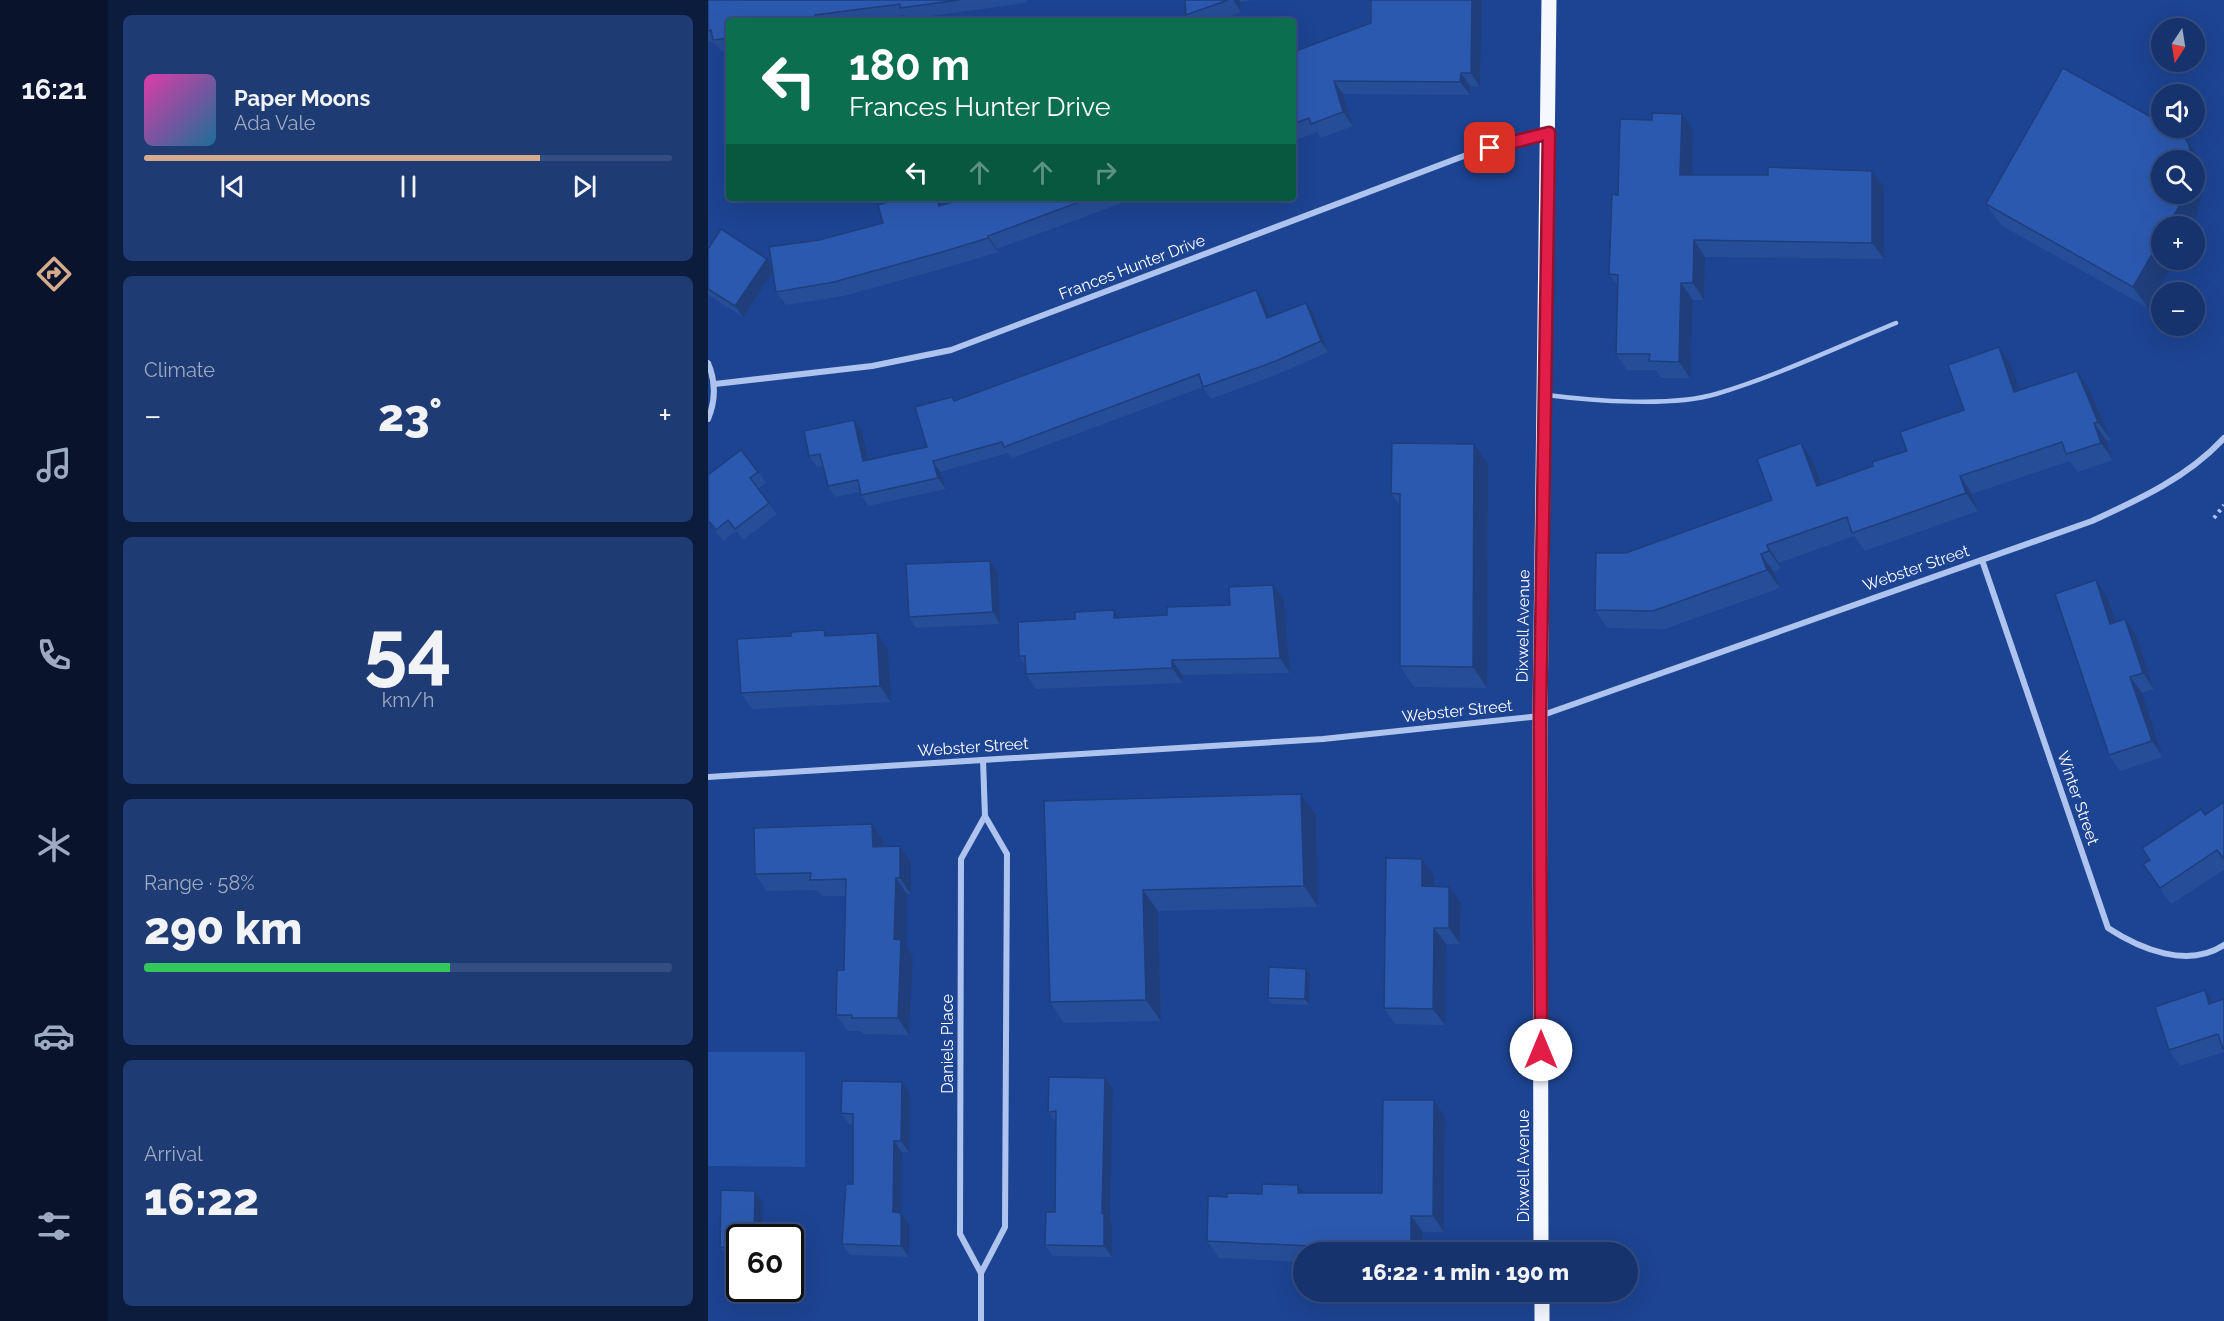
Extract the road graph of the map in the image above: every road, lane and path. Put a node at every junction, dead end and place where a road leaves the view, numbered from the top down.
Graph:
1 (1549, 0) edge
2 (1549, 133) junction
3 (1896, 323) dead end
4 (708, 363) edge
5 (715, 384) junction
6 (1545, 395) junction
7 (708, 419) edge
8 (2224, 438) edge
9 (2224, 506) edge
10 (2214, 518) dead end
11 (1982, 560) junction
12 (1540, 716) junction
13 (983, 760) junction
14 (708, 777) edge
15 (985, 816) junction
16 (2224, 945) edge
17 (1541, 1242) edge
18 (981, 1273) junction
19 (1542, 1302) edge
20 (981, 1321) edge
21 (1542, 1321) edge

1 - 2 main road, Dixwell Avenue
2 - 5 street, Frances Hunter Drive
2 - 6 main road, Dixwell Avenue
3 - 6 lane
4 - 5 street
5 - 7 street
6 - 12 main road, Dixwell Avenue
8 - 11 street, Webster Street
9 - 10 path
11 - 12 street, Webster Street
11 - 16 street, Winter Street
12 - 13 street, Webster Street
12 - 17 main road, Dixwell Avenue
13 - 14 street, Webster Street
13 - 15 street, Daniels Place
15 - 18 street, Daniels Place
15 - 18 street, Daniels Place
18 - 20 street, Daniels Place
19 - 21 main road

